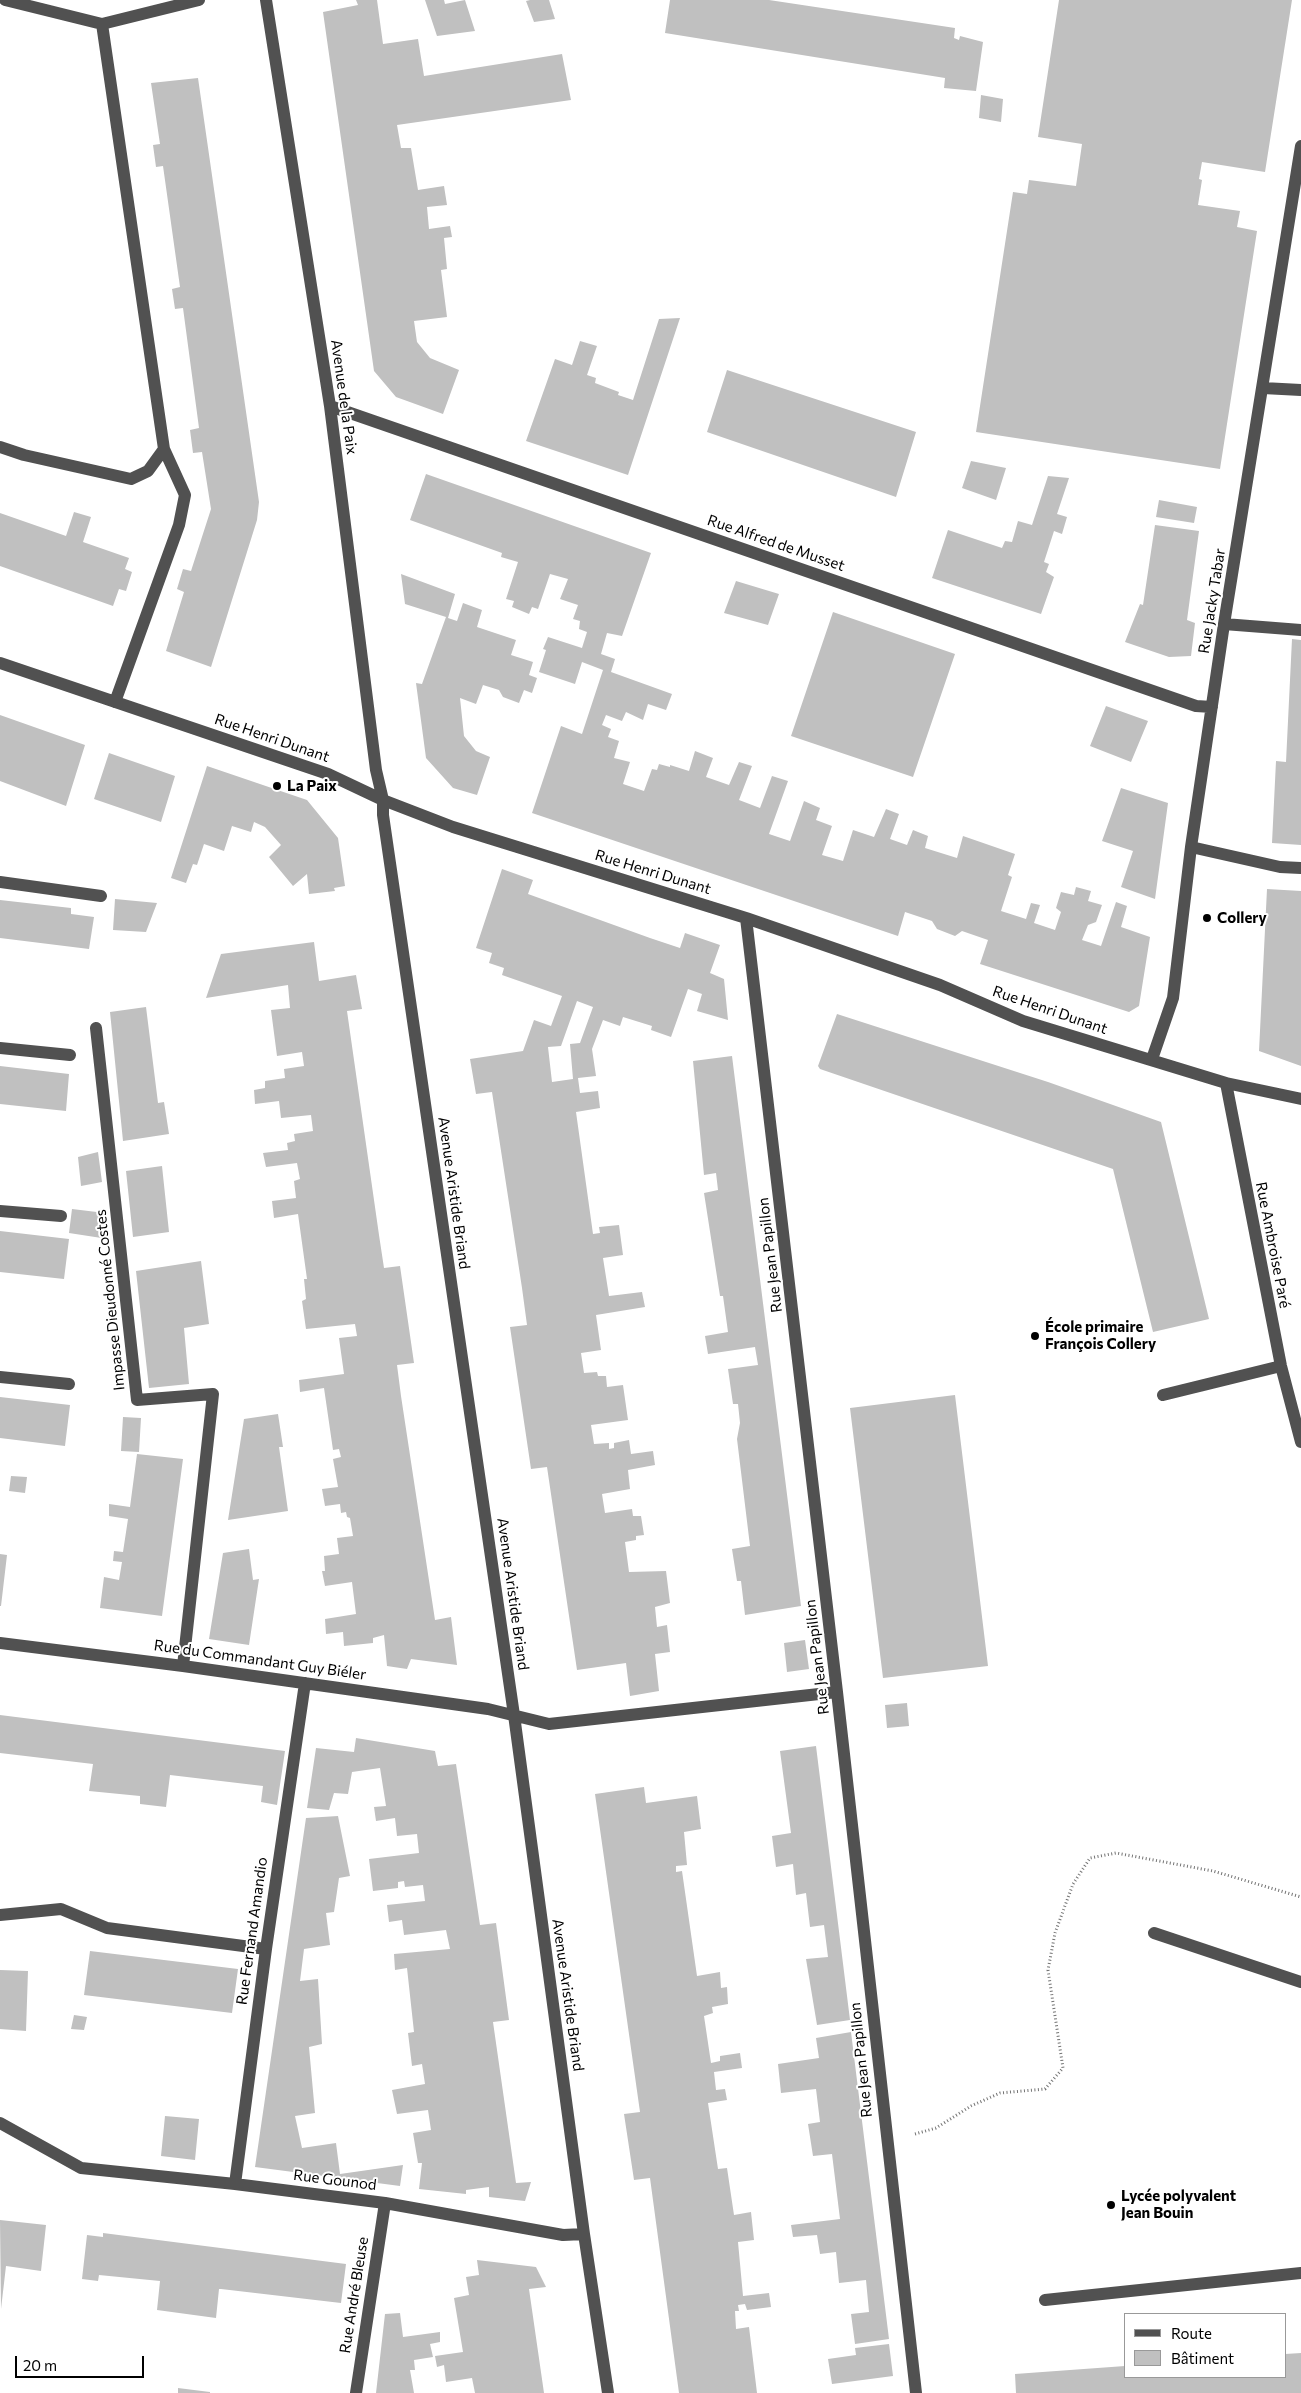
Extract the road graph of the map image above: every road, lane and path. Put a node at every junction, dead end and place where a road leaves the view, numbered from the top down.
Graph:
1 (5, 0) edge
2 (199, 0) edge
3 (266, 0) edge
4 (102, 24) junction
5 (1301, 146) edge
6 (1262, 388) junction
7 (1301, 390) edge
8 (330, 406) junction
9 (0, 447) edge
10 (164, 450) junction
11 (1224, 624) junction
12 (1301, 630) edge
13 (0, 663) edge
14 (115, 702) junction
15 (1212, 707) junction
16 (384, 800) junction
17 (1191, 847) junction
18 (1301, 868) edge
19 (0, 882) edge
20 (101, 896) dead end
21 (746, 918) junction
22 (96, 1028) dead end
23 (0, 1048) edge
24 (70, 1055) dead end
25 (1152, 1059) junction
26 (1226, 1083) junction
27 (1301, 1099) edge
28 (0, 1211) edge
29 (61, 1216) dead end
30 (1281, 1366) junction
31 (0, 1377) edge
32 (69, 1384) dead end
33 (1163, 1395) dead end
34 (1301, 1442) edge
35 (0, 1643) edge
36 (183, 1666) junction
37 (305, 1683) junction
38 (838, 1692) junction
39 (514, 1715) junction
40 (1301, 1897) edge
41 (0, 1915) edge
42 (1154, 1932) dead end
43 (266, 1949) junction
44 (1301, 1982) edge
45 (0, 2123) edge
46 (888, 2150) junction
47 (235, 2184) junction
48 (385, 2203) junction
49 (584, 2234) junction
50 (1301, 2273) edge
51 (1045, 2300) dead end
52 (356, 2393) edge
53 (608, 2393) edge
54 (916, 2393) edge

1 - 4 street
2 - 4 street
3 - 8 street, Avenue de la Paix
4 - 10 street
5 - 6 street, Rue Jacky Tabar
6 - 7 street
6 - 11 street, Rue Jacky Tabar
8 - 15 street, Rue Alfred de Musset
8 - 16 street, Avenue de la Paix
9 - 10 street
10 - 14 street
11 - 12 street
11 - 15 street, Rue Jacky Tabar
13 - 14 street, Rue Henri Dunant
14 - 16 street, Rue Henri Dunant
15 - 17 street, Rue Jacky Tabar
16 - 21 street, Rue Henri Dunant
16 - 39 street, Avenue Aristide Briand
17 - 18 street
17 - 25 street, Rue Jacky Tabar
19 - 20 street
21 - 25 street, Rue Henri Dunant
21 - 38 street, Rue Jean Papillon
22 - 36 street, Impasse Dieudonné Costes
23 - 24 street
25 - 26 street, Rue Henri Dunant
26 - 27 street, Rue Henri Dunant
26 - 30 street, Rue Ambroise Paré
28 - 29 street
30 - 33 street
30 - 34 street, Rue Ambroise Paré
31 - 32 street
35 - 36 street, Rue du Commandant Guy Biéler
36 - 37 street, Rue du Commandant Guy Biéler
37 - 39 street, Rue du Commandant Guy Biéler
37 - 43 street, Rue Fernand Amandio
38 - 39 street, Rue du Commandant Guy Biéler
38 - 46 street, Rue Jean Papillon
39 - 49 street, Avenue Aristide Briand
40 - 46 path
41 - 43 street
42 - 44 street
43 - 47 street, Rue Fernand Amandio
45 - 47 street, Rue Gounod
46 - 54 street, Rue Jean Papillon
47 - 48 street, Rue Gounod
48 - 49 street, Rue Gounod
48 - 52 street, Rue André Bleuse
49 - 53 street, Avenue Aristide Briand
50 - 51 street

